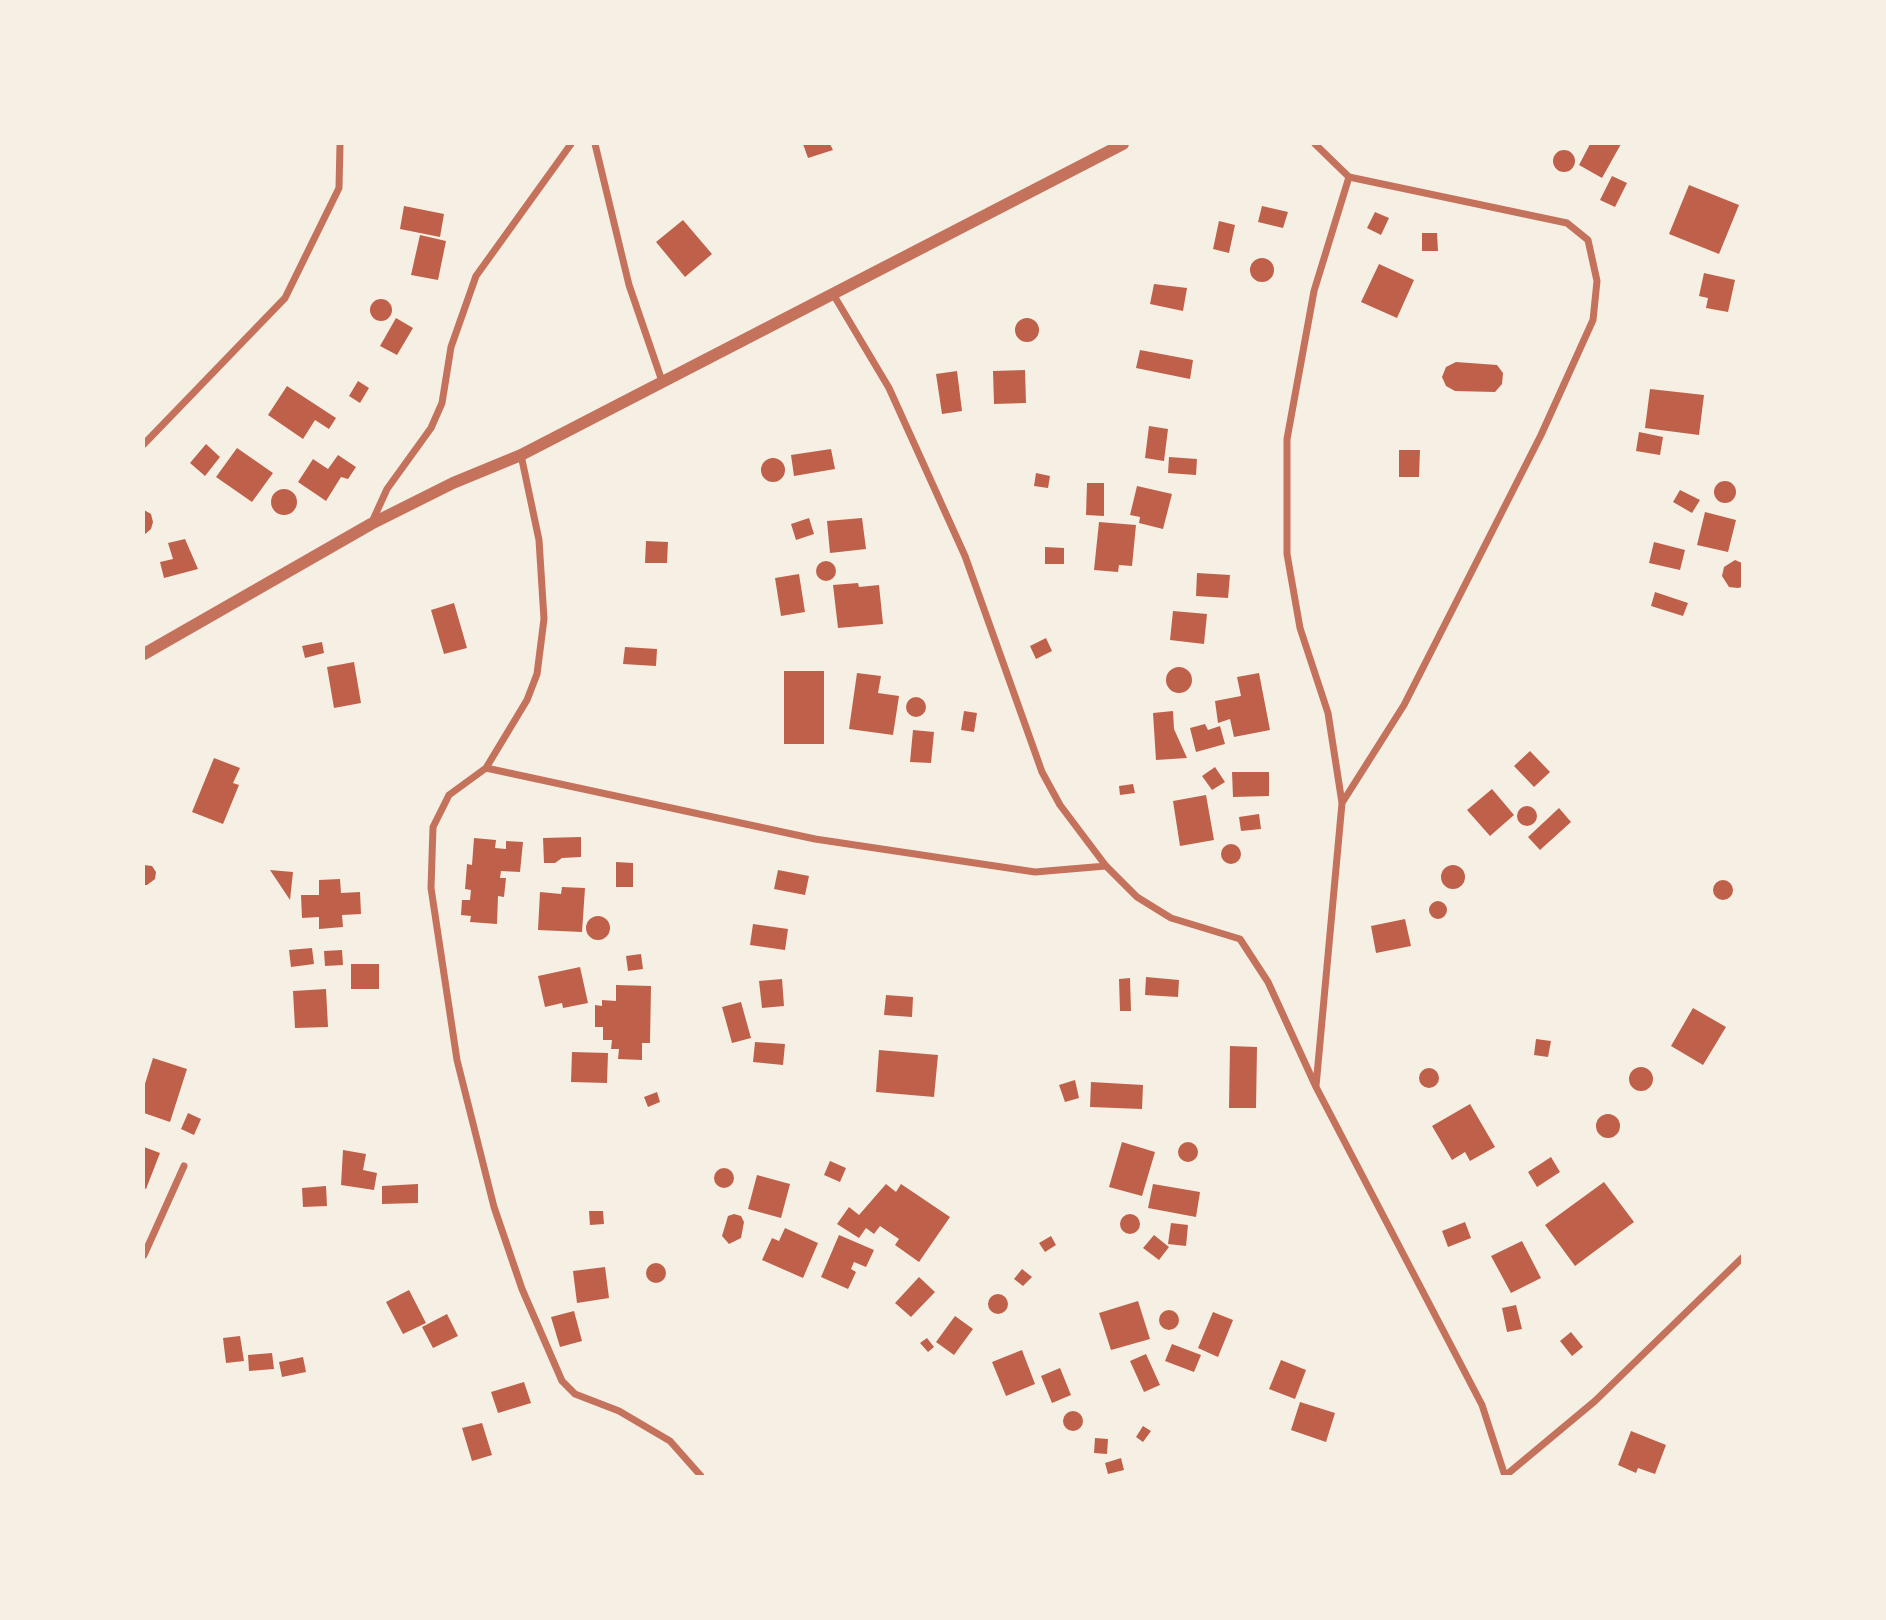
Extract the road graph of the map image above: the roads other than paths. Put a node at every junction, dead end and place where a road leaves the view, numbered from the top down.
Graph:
1 (340, 144) edge
2 (571, 144) edge
3 (594, 144) edge
4 (1123, 144) edge
5 (1315, 144) edge
6 (1349, 177) junction
7 (833, 294) junction
8 (662, 382) junction
9 (144, 444) edge
10 (521, 455) junction
11 (371, 524) junction
12 (144, 654) edge
13 (486, 768) junction
14 (1342, 803) junction
15 (1105, 866) junction
16 (1316, 1087) junction
17 (184, 1166) dead end
18 (144, 1255) edge
19 (1742, 1258) edge
20 (701, 1476) edge

1 - 9 street
2 - 11 street
3 - 8 street
4 - 7 street
5 - 6 street
6 - 14 street
6 - 14 street
7 - 8 street
7 - 15 street
8 - 10 street
10 - 11 street
10 - 13 street
11 - 12 street
13 - 15 street
13 - 20 street
14 - 16 street
15 - 16 street
16 - 19 street
17 - 18 street

